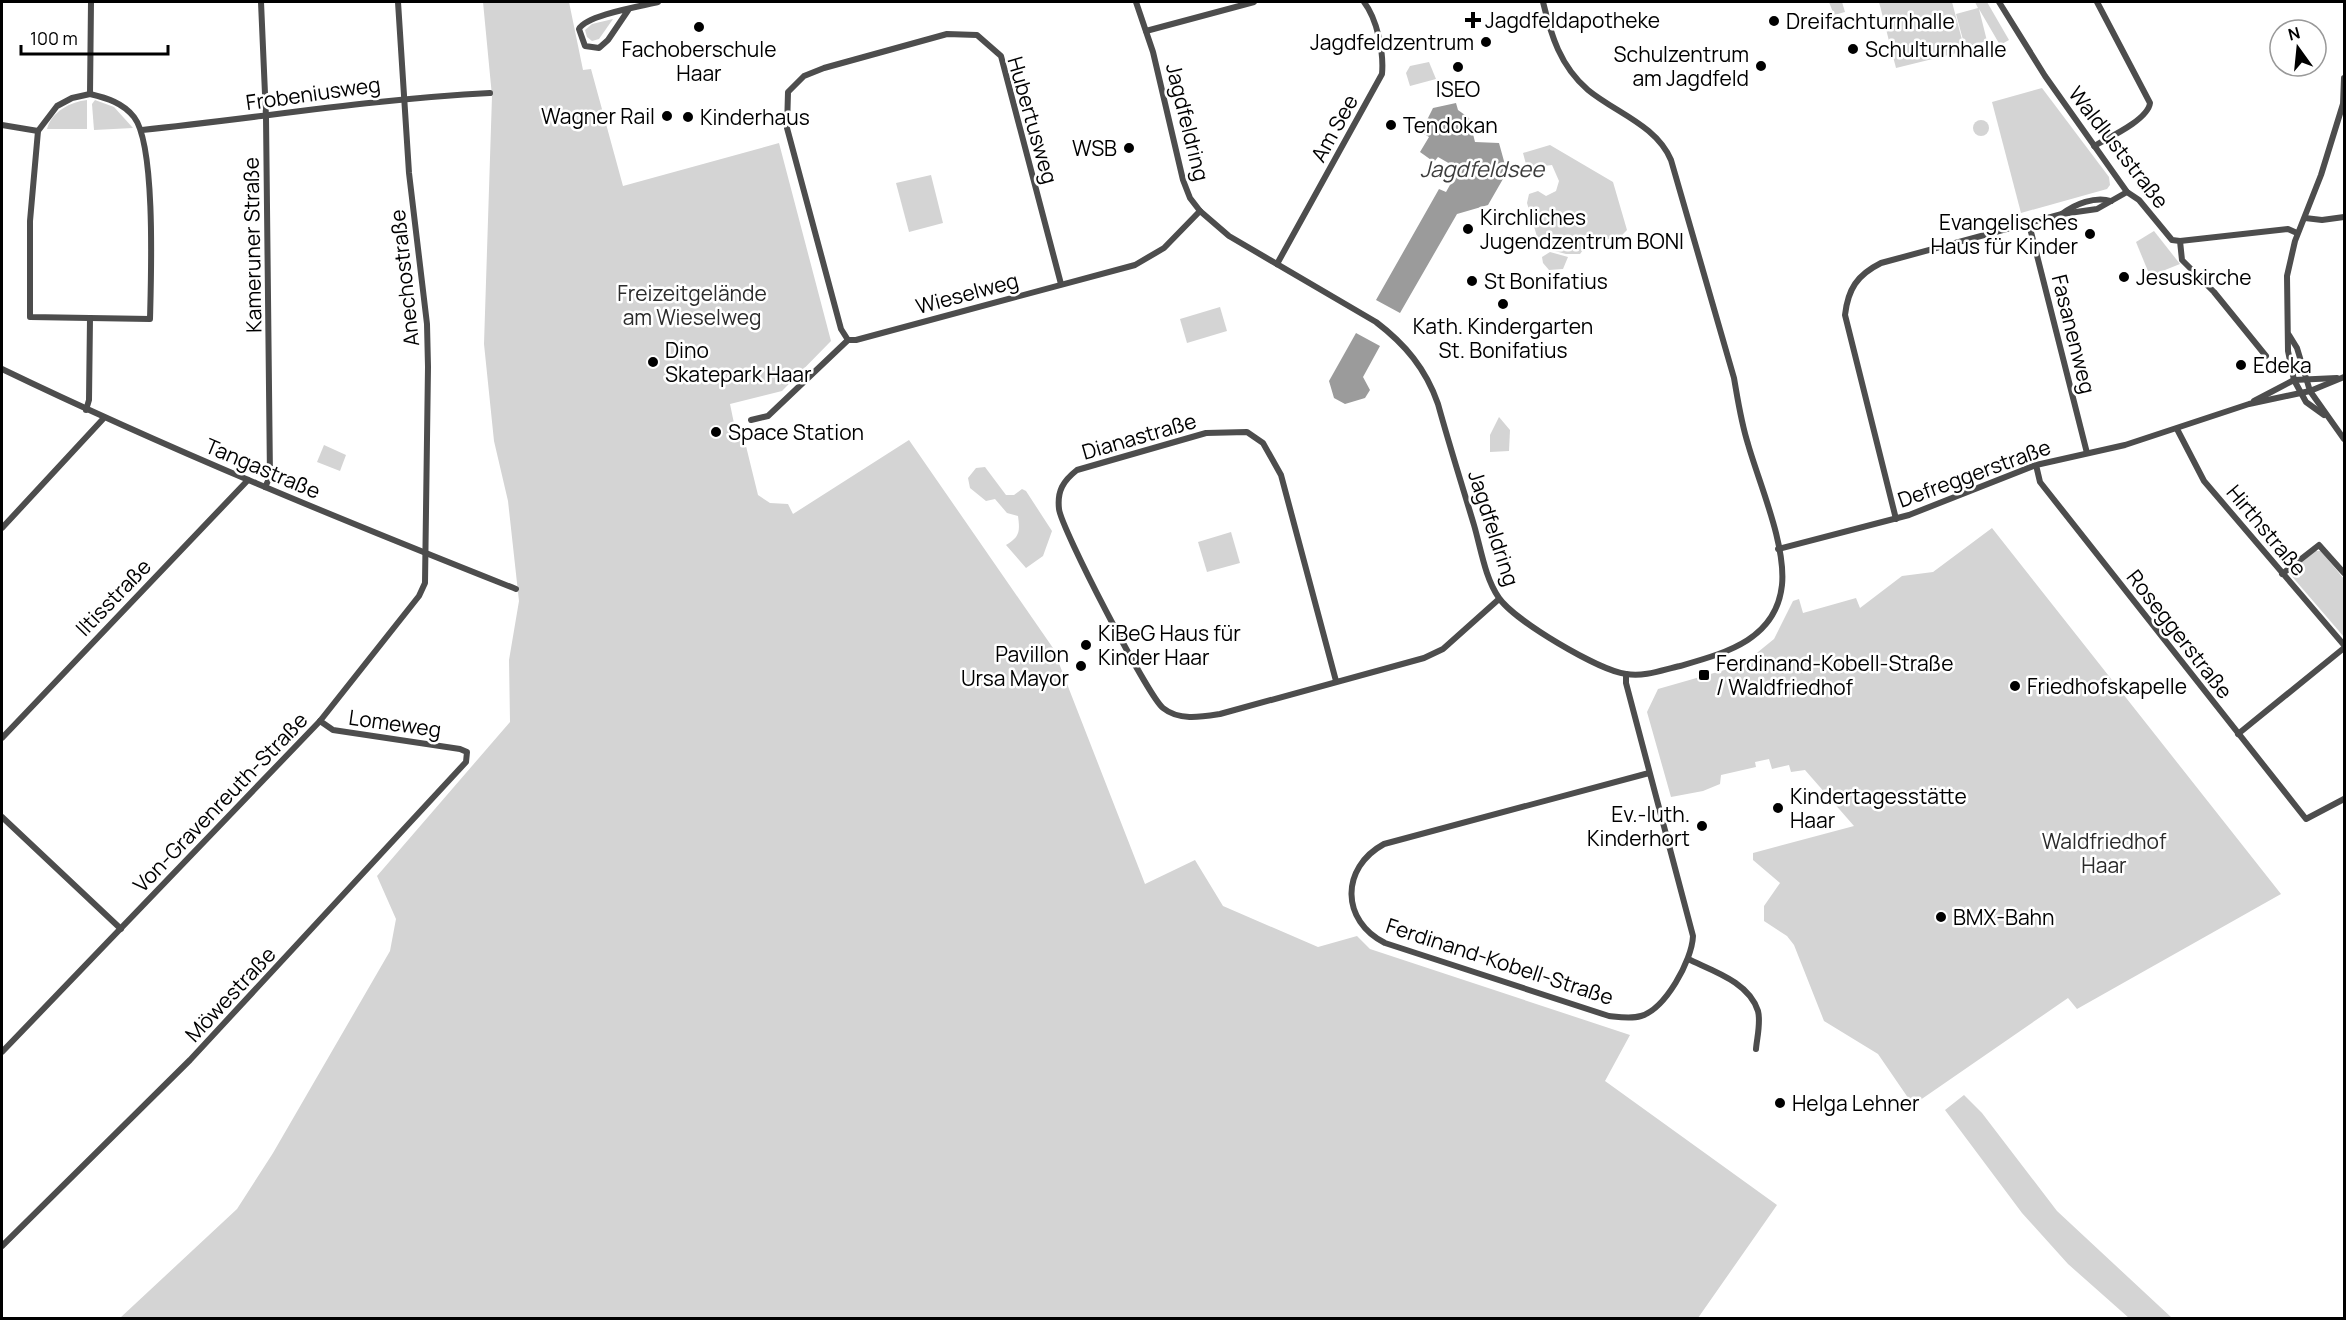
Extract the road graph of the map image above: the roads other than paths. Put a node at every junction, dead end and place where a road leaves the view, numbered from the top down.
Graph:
1 (91, 2) edge
2 (261, 2) edge
3 (398, 2) edge
4 (658, 2) edge
5 (1136, 2) edge
6 (1254, 2) edge
7 (1364, 2) edge
8 (1543, 2) edge
9 (1999, 2) edge
10 (2097, 2) edge
11 (629, 9) junction
12 (1146, 31) junction
13 (2344, 78) edge
14 (490, 93) dead end
15 (90, 94) junction
16 (403, 97) junction
17 (266, 117) junction
18 (2, 125) edge
19 (142, 130) junction
20 (38, 132) junction
21 (2094, 146) junction
22 (2127, 192) junction
23 (1200, 211) junction
24 (2344, 217) edge
25 (2305, 218) junction
26 (2029, 224) junction
27 (2297, 233) junction
28 (2180, 241) junction
29 (1277, 264) junction
30 (1061, 284) junction
31 (90, 318) junction
32 (2289, 334) junction
33 (848, 340) junction
34 (2266, 356) dead end
35 (2, 369) edge
36 (2344, 377) edge
37 (2302, 386) junction
38 (2249, 404) junction
39 (86, 410) junction
40 (2324, 415) junction
41 (103, 418) junction
42 (751, 420) dead end
43 (2177, 429) junction
44 (2344, 439) edge
45 (2087, 453) junction
46 (2036, 465) junction
47 (248, 480) junction
48 (265, 487) junction
49 (1896, 519) junction
50 (2, 528) edge
51 (1778, 549) junction
52 (424, 552) junction
53 (2344, 573) edge
54 (2282, 574) junction
55 (516, 589) dead end
56 (1499, 599) junction
57 (2344, 646) edge
58 (1626, 674) junction
59 (1336, 681) junction
60 (320, 721) junction
61 (2238, 734) junction
62 (2, 738) edge
63 (467, 752) joint
64 (1649, 773) junction
65 (2344, 799) edge
66 (2, 817) edge
67 (121, 929) junction
68 (1688, 959) junction
69 (1756, 1048) dead end
70 (2, 1052) edge
71 (2, 1246) edge

1 - 15 street
2 - 17 street, Kameruner Straße
3 - 16 street, Anechostraße
4 - 11 street
5 - 12 street, Jagdfeldring
6 - 12 street
7 - 29 street, Am See
8 - 51 street, Jagdfeldring
9 - 21 street, Waldluststraße
10 - 21 street
11 - 11 street
12 - 23 street, Jagdfeldring
13 - 25 street
14 - 16 street, Frobeniusweg
15 - 19 street
15 - 20 street
16 - 17 street, Frobeniusweg
16 - 52 street, Anechostraße
17 - 19 street, Frobeniusweg
17 - 48 street, Kameruner Straße
18 - 20 street
19 - 31 street
20 - 31 street
21 - 22 street, Waldluststraße
22 - 26 street
22 - 28 street, Waldluststraße
23 - 29 street, Jagdfeldring
23 - 30 street, Wieselweg
24 - 25 street
25 - 27 street
26 - 45 street, Fasanenweg
26 - 49 street
27 - 28 street
27 - 32 street
28 - 34 street
29 - 56 street, Jagdfeldring
30 - 33 street, Wieselweg
30 - 33 street, Hubertusweg
31 - 39 street
32 - 37 street
32 - 37 street
33 - 42 street
35 - 39 street, Tangastraße
36 - 37 street
36 - 37 street
37 - 38 street, Defreggerstraße
37 - 38 street, Defreggerstraße
37 - 40 street
37 - 40 street
38 - 43 street, Defreggerstraße
39 - 41 street, Tangastraße
40 - 44 street
41 - 47 street, Tangastraße
41 - 50 street
43 - 45 street, Defreggerstraße
43 - 54 street, Hirthstraße
45 - 46 street, Defreggerstraße
46 - 49 street, Defreggerstraße
46 - 61 street, Roseggerstraße
47 - 48 street, Tangastraße
47 - 62 street, Iltisstraße
48 - 52 street, Tangastraße
49 - 51 street, Defreggerstraße
51 - 58 street, Jagdfeldring
52 - 55 street, Tangastraße
52 - 60 street, Von-Gravenreuth-Straße
53 - 54 street
54 - 57 street, Hirthstraße
56 - 58 street, Jagdfeldring
56 - 59 street, Dianastraße
57 - 61 street
58 - 64 street, Ferdinand-Kobell-Straße
59 - 59 street, Dianastraße
60 - 63 street, Lomeweg
60 - 67 street, Von-Gravenreuth-Straße
61 - 65 street, Roseggerstraße
63 - 71 street, Möwestraße
64 - 68 street, Ferdinand-Kobell-Straße
64 - 68 street, Ferdinand-Kobell-Straße
66 - 67 street
67 - 70 street, Von-Gravenreuth-Straße
68 - 69 street

